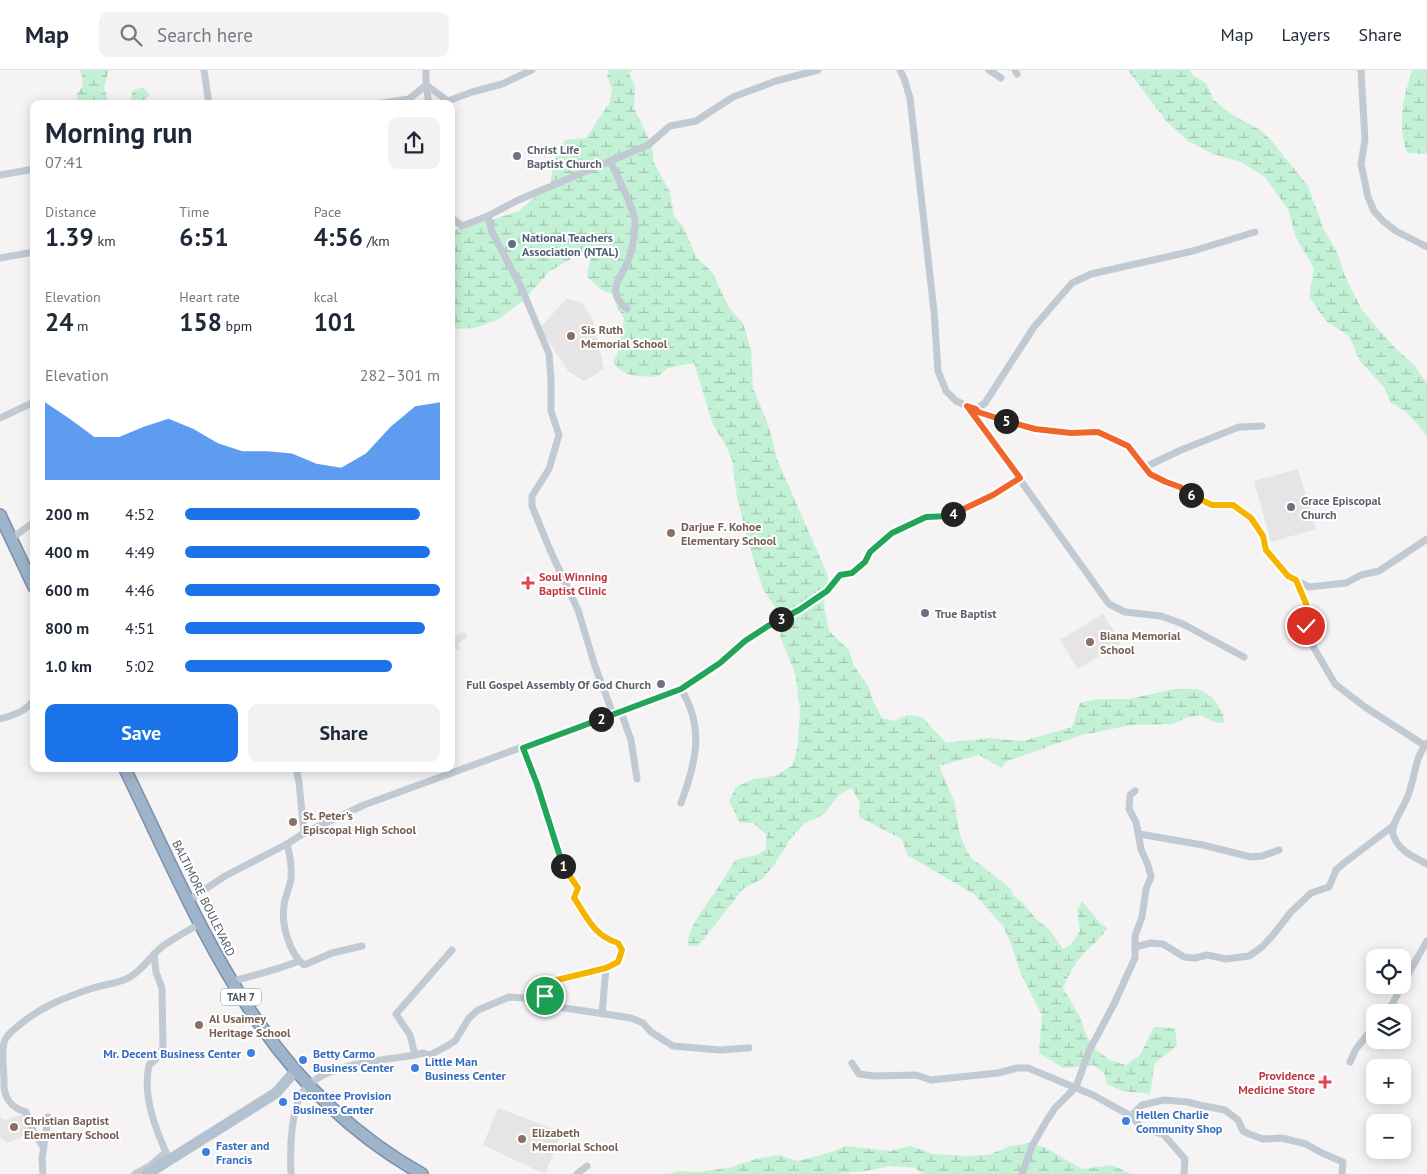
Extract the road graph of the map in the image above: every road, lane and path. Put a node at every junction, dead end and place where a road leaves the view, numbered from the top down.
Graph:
1 (204, 70) edge
2 (426, 70) edge
3 (532, 70) edge
4 (818, 70) edge
5 (900, 70) edge
6 (989, 70) edge
7 (1361, 70) edge
8 (1001, 78) dead end
9 (426, 85) junction
10 (208, 100) edge
11 (402, 100) edge
12 (428, 100) edge
13 (447, 100) edge
14 (451, 100) edge
15 (610, 161) junction
16 (30, 170) edge
17 (0, 175) edge
18 (488, 216) junction
19 (455, 220) edge
20 (1254, 232) dead end
21 (1427, 247) edge
22 (30, 253) edge
23 (0, 258) edge
24 (626, 309) dead end
25 (30, 404) edge
26 (967, 406) junction
27 (976, 409) junction
28 (0, 418) edge
29 (1262, 426) dead end
30 (1144, 467) junction
31 (1020, 478) junction
32 (0, 515) edge
33 (30, 525) edge
34 (11, 539) junction
35 (1427, 539) edge
36 (1296, 580) junction
37 (30, 581) edge
38 (1244, 657) dead end
39 (681, 689) junction
40 (30, 705) edge
41 (621, 712) junction
42 (613, 714) junction
43 (0, 719) edge
44 (1426, 744) edge
45 (523, 748) junction
46 (126, 772) edge
47 (297, 772) edge
48 (441, 772) edge
49 (454, 772) edge
50 (455, 772) edge
51 (440, 777) junction
52 (637, 779) dead end
53 (1136, 791) dead end
54 (681, 803) dead end
55 (1393, 826) junction
56 (304, 833) junction
57 (1139, 834) junction
58 (288, 844) junction
59 (1279, 850) dead end
60 (1427, 864) edge
61 (189, 900) junction
62 (199, 924) junction
63 (1427, 941) edge
64 (362, 946) dead end
65 (1135, 947) junction
66 (452, 950) dead end
67 (154, 954) junction
68 (299, 961) junction
69 (606, 968) junction
70 (1411, 969) edge
71 (231, 982) junction
72 (545, 1005) junction
73 (602, 1014) junction
74 (1366, 1036) edge
75 (749, 1048) dead end
76 (415, 1055) junction
77 (1350, 1062) dead end
78 (852, 1063) dead end
79 (295, 1071) junction
80 (308, 1086) junction
81 (1076, 1087) junction
82 (1131, 1116) junction
83 (48, 1117) dead end
84 (43, 1147) junction
85 (167, 1155) junction
86 (587, 1166) dead end
87 (43, 1174) edge
88 (135, 1174) edge
89 (147, 1174) edge
90 (291, 1174) edge
91 (422, 1174) edge
92 (577, 1174) edge
93 (1022, 1174) edge
94 (1184, 1174) edge
95 (1342, 1174) edge

1 - 10 street
2 - 9 street
3 - 14 street
4 - 15 street
5 - 26 street
6 - 8 street
7 - 21 street
9 - 11 street
9 - 12 street
9 - 13 street
15 - 18 street
15 - 24 street
16 - 17 street
18 - 19 street
18 - 42 street
20 - 27 street
22 - 23 street
25 - 28 street
26 - 27 street
26 - 31 street
27 - 30 street
29 - 30 street
30 - 36 street
31 - 38 street
31 - 39 street
32 - 34 highway
33 - 34 street
34 - 37 highway
35 - 36 street
36 - 44 street
39 - 41 street
39 - 54 street
40 - 43 street
41 - 42 street
41 - 52 street
42 - 45 street
44 - 55 street
45 - 50 street
45 - 69 street
46 - 61 highway, BALTIMORE BOULEVARD / TAH 7
47 - 56 street
48 - 51 street
49 - 51 street
51 - 56 street
53 - 57 street
55 - 60 street
55 - 65 street
56 - 58 street
57 - 59 street
57 - 65 street
58 - 61 street
58 - 68 street
61 - 62 highway, BALTIMORE BOULEVARD / TAH 7
62 - 67 street
62 - 71 highway, BALTIMORE BOULEVARD / TAH 7
63 - 70 street
64 - 68 street
65 - 81 street
66 - 76 street
67 - 84 street
67 - 85 street
68 - 71 street
69 - 72 street
69 - 73 street
71 - 79 highway, BALTIMORE BOULEVARD / TAH 7
72 - 73 street
72 - 76 street
73 - 75 street
74 - 77 street
76 - 80 street
78 - 81 street
79 - 80 highway, BALTIMORE BOULEVARD / TAH 7
79 - 85 main road
80 - 90 street
80 - 91 highway, BALTIMORE BOULEVARD / TAH 7
81 - 82 street
81 - 93 street
82 - 94 street
82 - 95 street
83 - 84 street
84 - 87 street
85 - 88 street
85 - 89 main road
86 - 92 street

